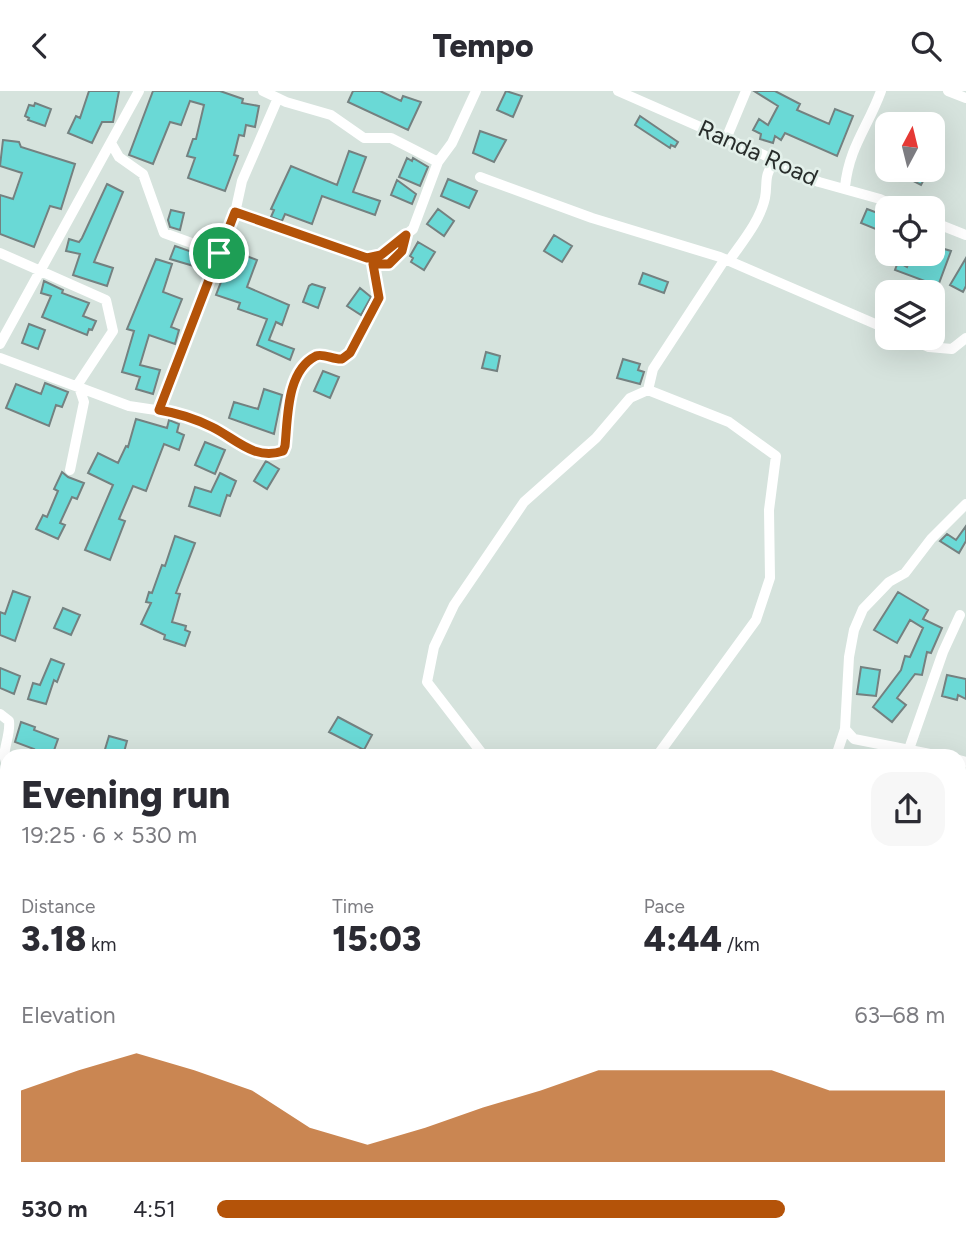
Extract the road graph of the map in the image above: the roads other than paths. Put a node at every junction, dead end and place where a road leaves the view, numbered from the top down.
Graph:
1 (139, 91) edge
2 (263, 91) edge
3 (476, 91) edge
4 (618, 91) edge
5 (747, 91) edge
6 (881, 91) edge
7 (948, 91) edge
8 (278, 98) junction
9 (966, 98) edge
10 (726, 139) junction
11 (111, 143) junction
12 (775, 161) junction
13 (438, 162) junction
14 (480, 177) dead end
15 (845, 187) junction
16 (875, 198) edge
17 (235, 212) junction
18 (945, 227) edge
19 (966, 235) edge
20 (0, 253) edge
21 (219, 253) junction
22 (727, 260) junction
23 (370, 261) junction
24 (40, 271) junction
25 (875, 324) edge
26 (966, 338) edge
27 (0, 344) edge
28 (945, 348) edge
29 (0, 358) edge
30 (78, 384) junction
31 (648, 390) junction
32 (159, 410) junction
33 (70, 470) dead end
34 (966, 505) edge
35 (960, 615) dead end
36 (0, 714) edge
37 (845, 729) junction
38 (2, 749) edge
39 (479, 749) edge
40 (662, 749) edge
41 (838, 749) edge
42 (909, 749) joint

1 - 11 street
2 - 8 street
3 - 13 street
4 - 10 street, Randa Road
5 - 10 street
6 - 15 street
7 - 9 street
8 - 13 street
8 - 17 street
10 - 12 street, Randa Road
11 - 21 street
11 - 24 street
12 - 15 street, Randa Road
12 - 22 street
13 - 23 street
14 - 22 street
15 - 16 street, Randa Road
17 - 21 street
17 - 23 street
18 - 19 street
20 - 24 street
21 - 32 street
22 - 25 street
22 - 31 street
23 - 32 street
24 - 27 street
24 - 30 street
26 - 28 street
29 - 30 street
30 - 32 street
30 - 33 street
31 - 39 street
31 - 40 street
34 - 37 street
35 - 42 street
36 - 38 street
37 - 41 street
37 - 42 street

